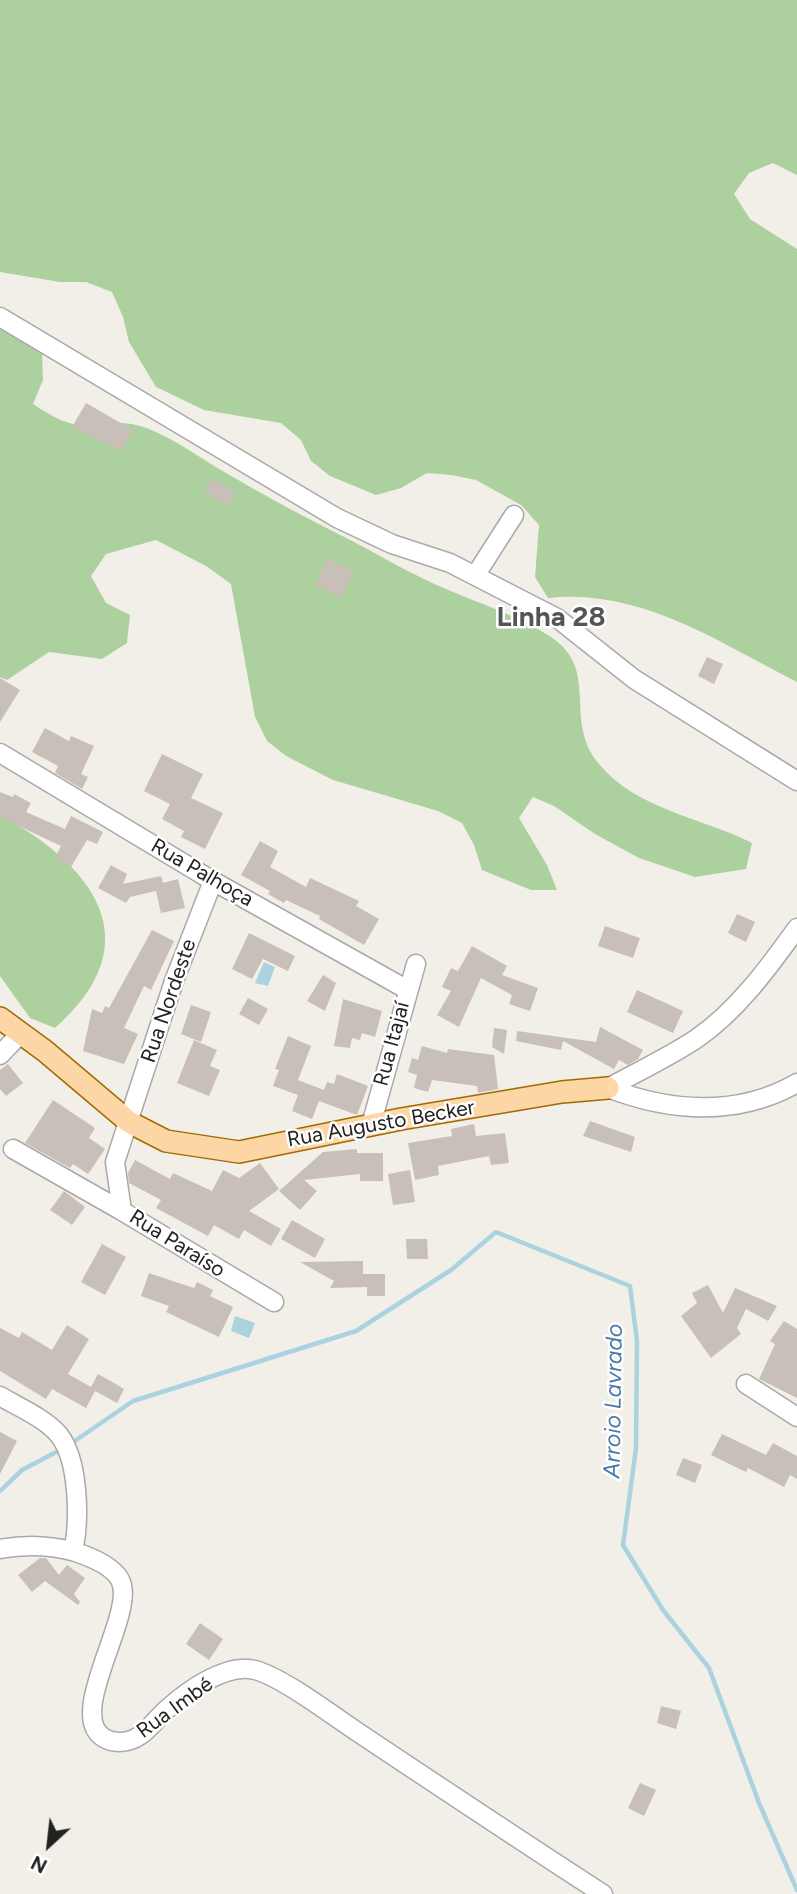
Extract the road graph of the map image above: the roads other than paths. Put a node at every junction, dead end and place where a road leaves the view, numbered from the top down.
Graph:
1 (0, 317) edge
2 (514, 515) dead end
3 (475, 576) junction
4 (0, 753) edge
5 (797, 781) edge
6 (213, 881) junction
7 (797, 928) edge
8 (416, 964) dead end
9 (406, 989) junction
10 (0, 1018) edge
11 (20, 1034) junction
12 (0, 1055) edge
13 (797, 1083) edge
14 (608, 1088) junction
15 (129, 1122) junction
16 (371, 1125) junction
17 (13, 1149) dead end
18 (122, 1211) junction
19 (274, 1302) dead end
20 (746, 1384) dead end
21 (0, 1396) edge
22 (797, 1417) edge
23 (0, 1549) edge
24 (73, 1551) junction
25 (603, 1894) edge

1 - 3 street
2 - 3 street
3 - 5 street
4 - 6 street, Rua Palhoça
6 - 9 street, Rua Palhoça
6 - 15 street, Rua Nordeste
7 - 14 street
8 - 9 street, Rua Itajaí
9 - 16 street, Rua Itajaí
10 - 11 main road, Rua Augusto Becker
11 - 12 street
11 - 15 main road, Rua Augusto Becker
13 - 14 street, Rua Augusto Becker
14 - 16 main road, Rua Augusto Becker
15 - 16 main road, Rua Augusto Becker
15 - 18 street, Rua Paraíso
17 - 18 street
18 - 19 street, Rua Paraíso
20 - 22 street
21 - 24 street
23 - 24 street, Rua Imbé
24 - 25 street, Rua Imbé

